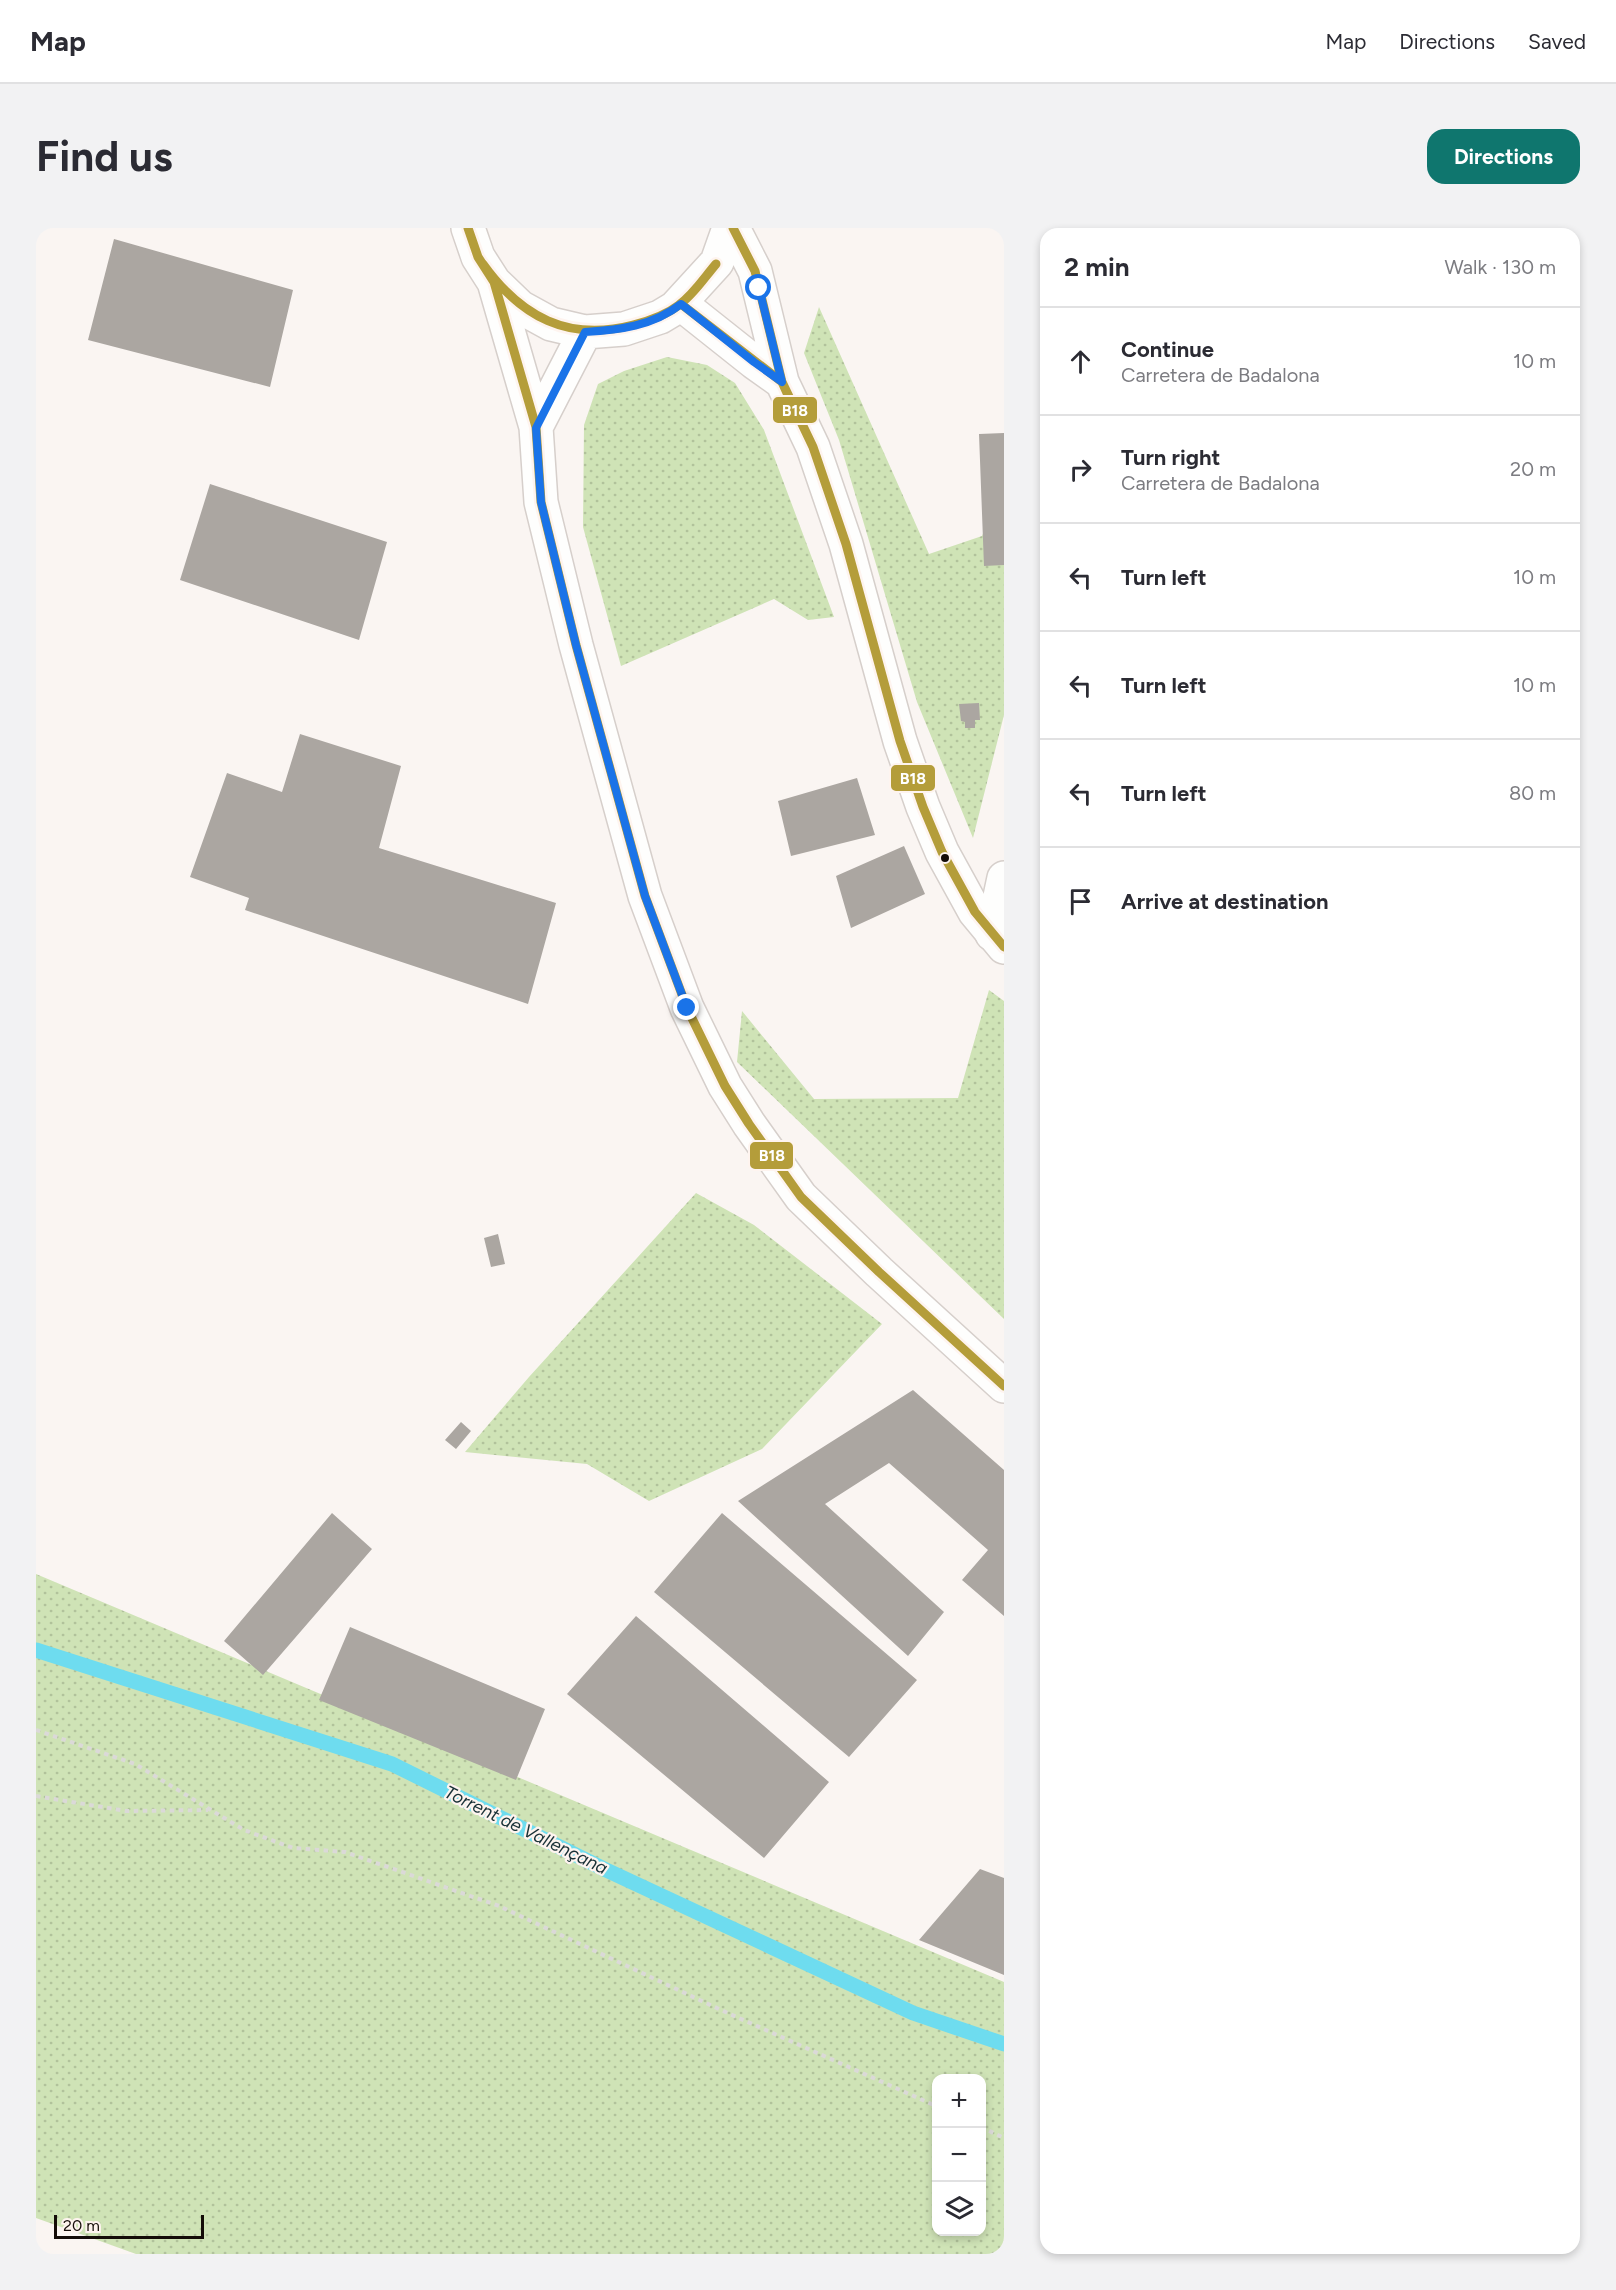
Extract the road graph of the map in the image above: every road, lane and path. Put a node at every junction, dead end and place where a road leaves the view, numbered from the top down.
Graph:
1 (468, 228) edge
2 (731, 228) edge
3 (494, 282) junction
4 (681, 304) junction
5 (585, 332) junction
6 (782, 382) junction
7 (536, 428) junction
8 (1004, 878) edge
9 (998, 940) edge
10 (1004, 1386) edge
11 (36, 1730) edge
12 (36, 1796) edge
13 (210, 1810) junction
14 (932, 2104) edge
15 (983, 2128) edge
16 (1004, 2138) edge

1 - 3 street
2 - 4 street
2 - 6 street
3 - 5 street
3 - 7 street
4 - 5 street
4 - 6 street
5 - 7 street
6 - 9 street
7 - 10 street
8 - 9 street
11 - 13 path
12 - 13 path
13 - 14 path
15 - 16 path

